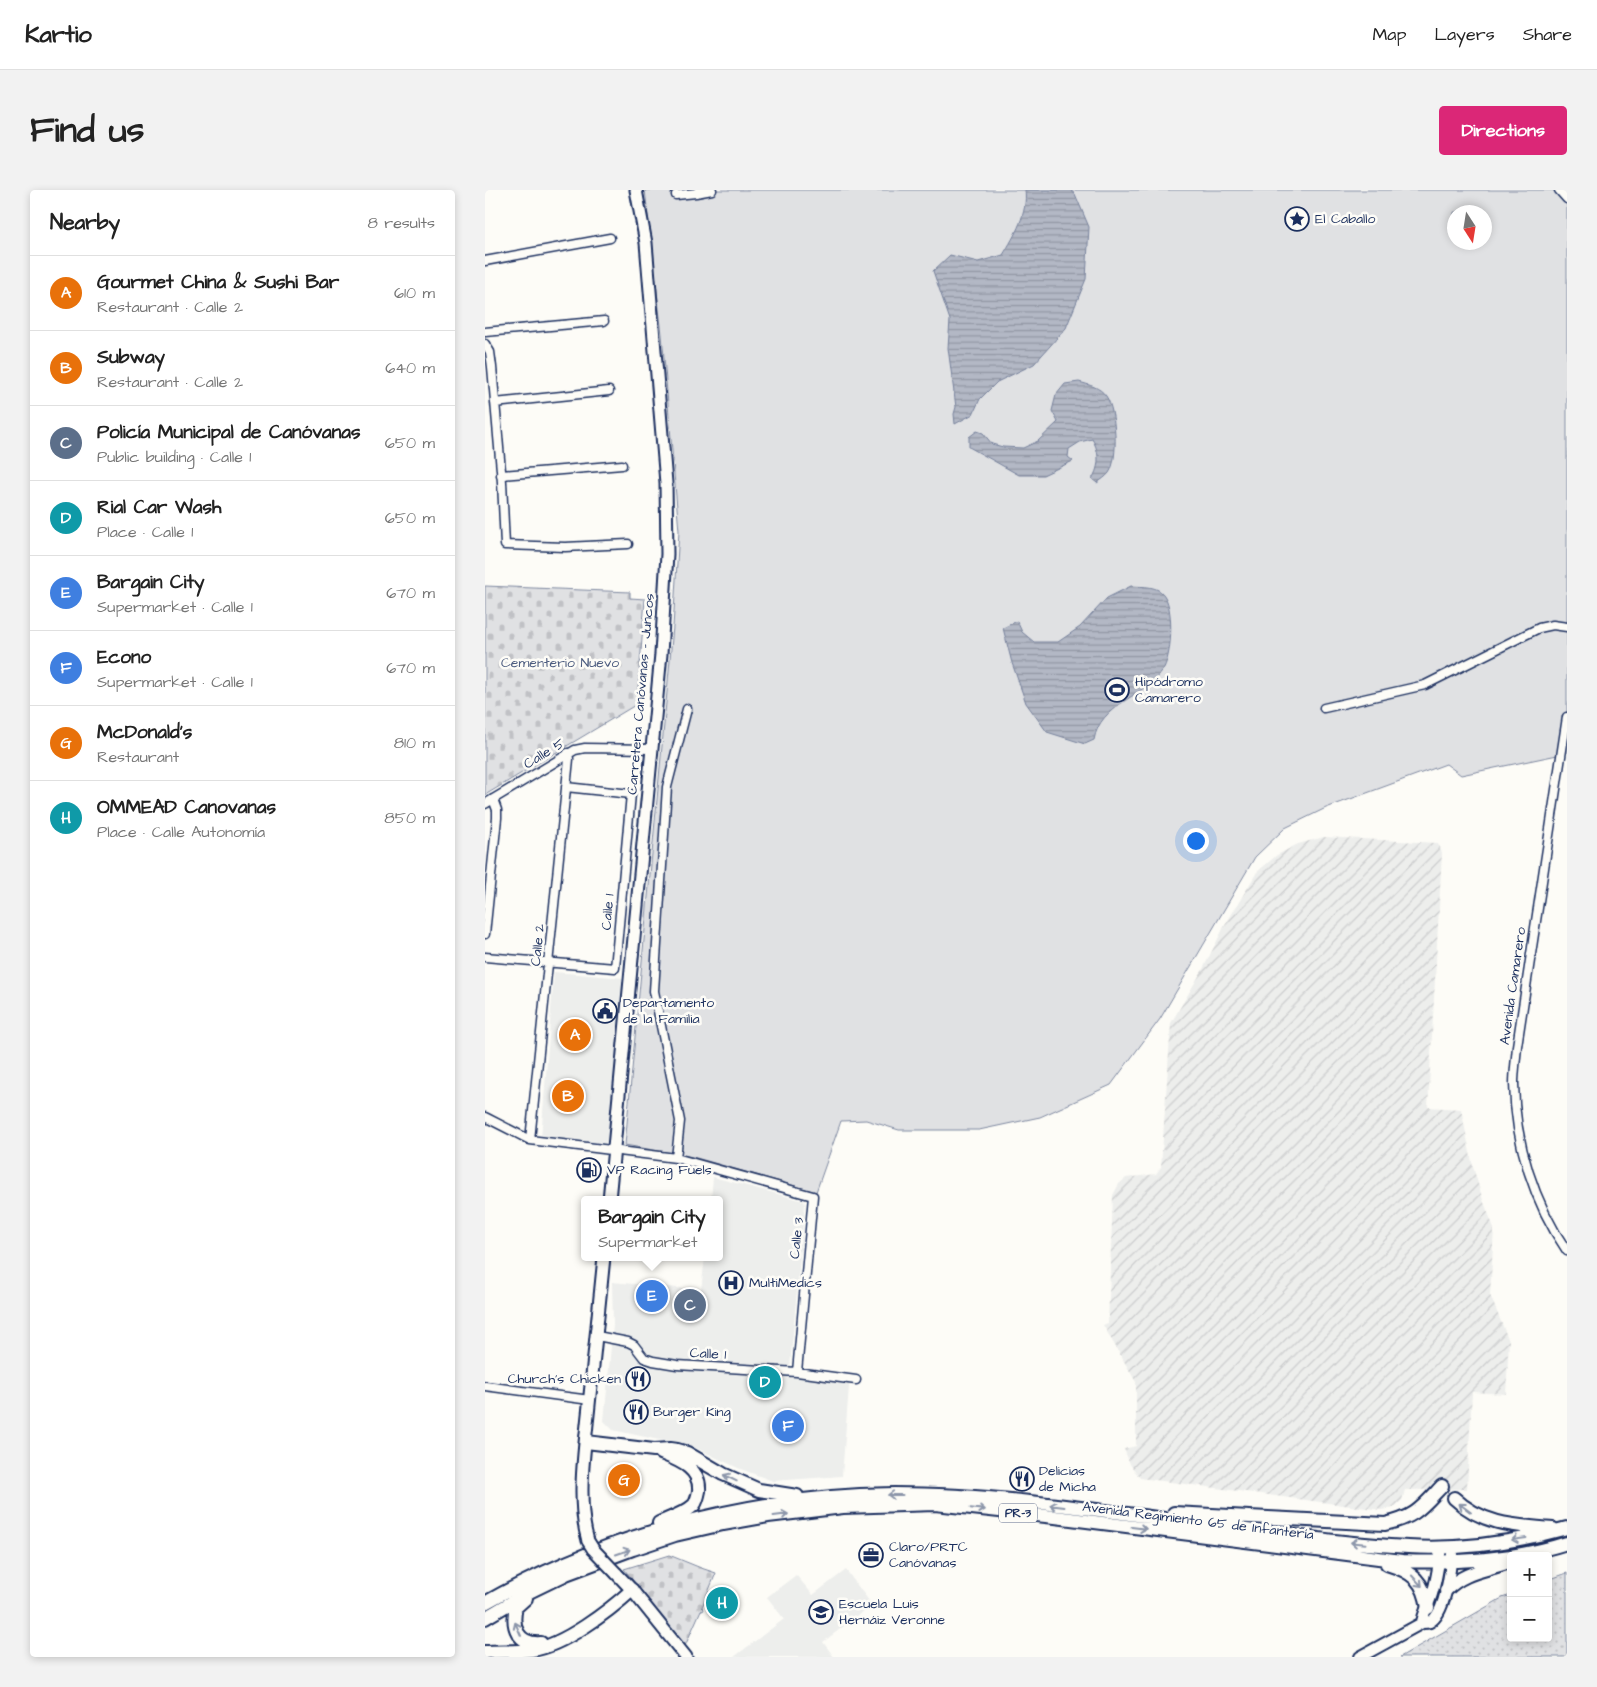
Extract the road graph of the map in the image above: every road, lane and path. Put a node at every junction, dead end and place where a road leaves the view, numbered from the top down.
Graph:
1 (636, 190) edge
2 (712, 190) edge
3 (1559, 190) edge
4 (697, 191) edge
5 (675, 195) dead end
6 (1567, 199) edge
7 (610, 238) dead end
8 (485, 261) edge
9 (603, 321) dead end
10 (485, 332) edge
11 (485, 344) edge
12 (609, 391) dead end
13 (495, 403) junction
14 (622, 465) dead end
15 (501, 475) junction
16 (628, 544) dead end
17 (1567, 627) edge
18 (1325, 708) dead end
19 (687, 710) dead end
20 (1567, 717) edge
21 (652, 749) junction
22 (569, 753) junction
23 (566, 787) junction
24 (493, 799) junction
25 (485, 804) edge
26 (485, 934) edge
27 (485, 957) edge
28 (549, 963) junction
29 (485, 1117) edge
30 (530, 1140) junction
31 (613, 1150) junction
32 (675, 1158) junction
33 (609, 1196) edge
34 (1567, 1251) edge
35 (604, 1261) edge
36 (597, 1336) junction
37 (797, 1372) junction
38 (856, 1380) dead end
39 (485, 1386) edge
40 (590, 1400) junction
41 (586, 1442) junction
42 (654, 1450) junction
43 (1442, 1486) dead end
44 (828, 1497) junction
45 (1454, 1498) dead end
46 (1105, 1512) junction
47 (1565, 1529) edge
48 (645, 1532) junction
49 (1567, 1543) edge
50 (1446, 1547) junction
51 (1538, 1551) joint
52 (1359, 1556) junction
53 (1445, 1562) junction
54 (1507, 1562) edge
55 (632, 1590) junction
56 (1446, 1590) junction
57 (531, 1591) junction
58 (485, 1603) edge
59 (1428, 1608) junction
60 (485, 1618) edge
61 (1422, 1623) junction
62 (556, 1642) junction
63 (485, 1652) edge
64 (686, 1657) edge
65 (1360, 1657) edge

1 - 21 main road, Carretera Canóvanas - Juncos
2 - 4 street
3 - 6 street
4 - 5 street
7 - 8 street
9 - 10 street
11 - 13 street
12 - 13 street
13 - 15 street
14 - 15 street
15 - 16 street
17 - 18 street
19 - 32 street
20 - 34 street, Avenida Camarero
21 - 22 street, Calle 5
21 - 31 main road, Carretera Canóvanas - Juncos
22 - 23 street, Calle 2
22 - 24 street, Calle 5
23 - 28 street, Calle 2
23 - 28 street, Calle 1
24 - 25 street, Calle 5
24 - 26 street
27 - 28 street, Calle 1
28 - 30 street, Calle 2
29 - 30 street
30 - 31 street
31 - 32 street
31 - 33 main road, Carretera Canóvanas - Juncos
32 - 37 street, Calle 3
35 - 36 main road
36 - 37 street, Calle 1
36 - 40 main road
37 - 38 street, Calle 1
39 - 40 street
40 - 41 main road
41 - 42 main road
41 - 55 main road, bridge
44 -> 42 main road
42 - 48 main road
43 - 46 main road
46 -> 44 main road, Avenida Regimiento 65 de Infantería / PR-3
44 - 48 main road, Avenida Regimiento 65 de Infantería / PR-3
47 -> 45 main road
50 -> 46 main road, Avenida Regimiento 65 de Infantería / PR-3
47 -> 50 main road, Avenida Regimiento 65 de Infantería / PR-3
48 - 58 main road, Avenida Regimiento 65 de Infantería / PR-3
49 - 51 main road, Avenida Regimiento 65 de Infantería / PR-3
50 - 53 street
51 - 53 main road, Avenida Regimiento 65 de Infantería / PR-3
52 - 53 main road, Avenida Regimiento 65 de Infantería / PR-3
57 -> 52 main road, Avenida Regimiento 65 de Infantería / PR-3
52 -> 59 main road
53 - 56 street
53 - 59 street
54 - 56 main road
55 - 62 main road
55 - 64 main road
56 - 61 street
57 - 60 main road, Avenida Regimiento 65 de Infantería / PR-3
62 -> 57 main road
59 - 61 street
61 - 65 street
62 - 63 main road

